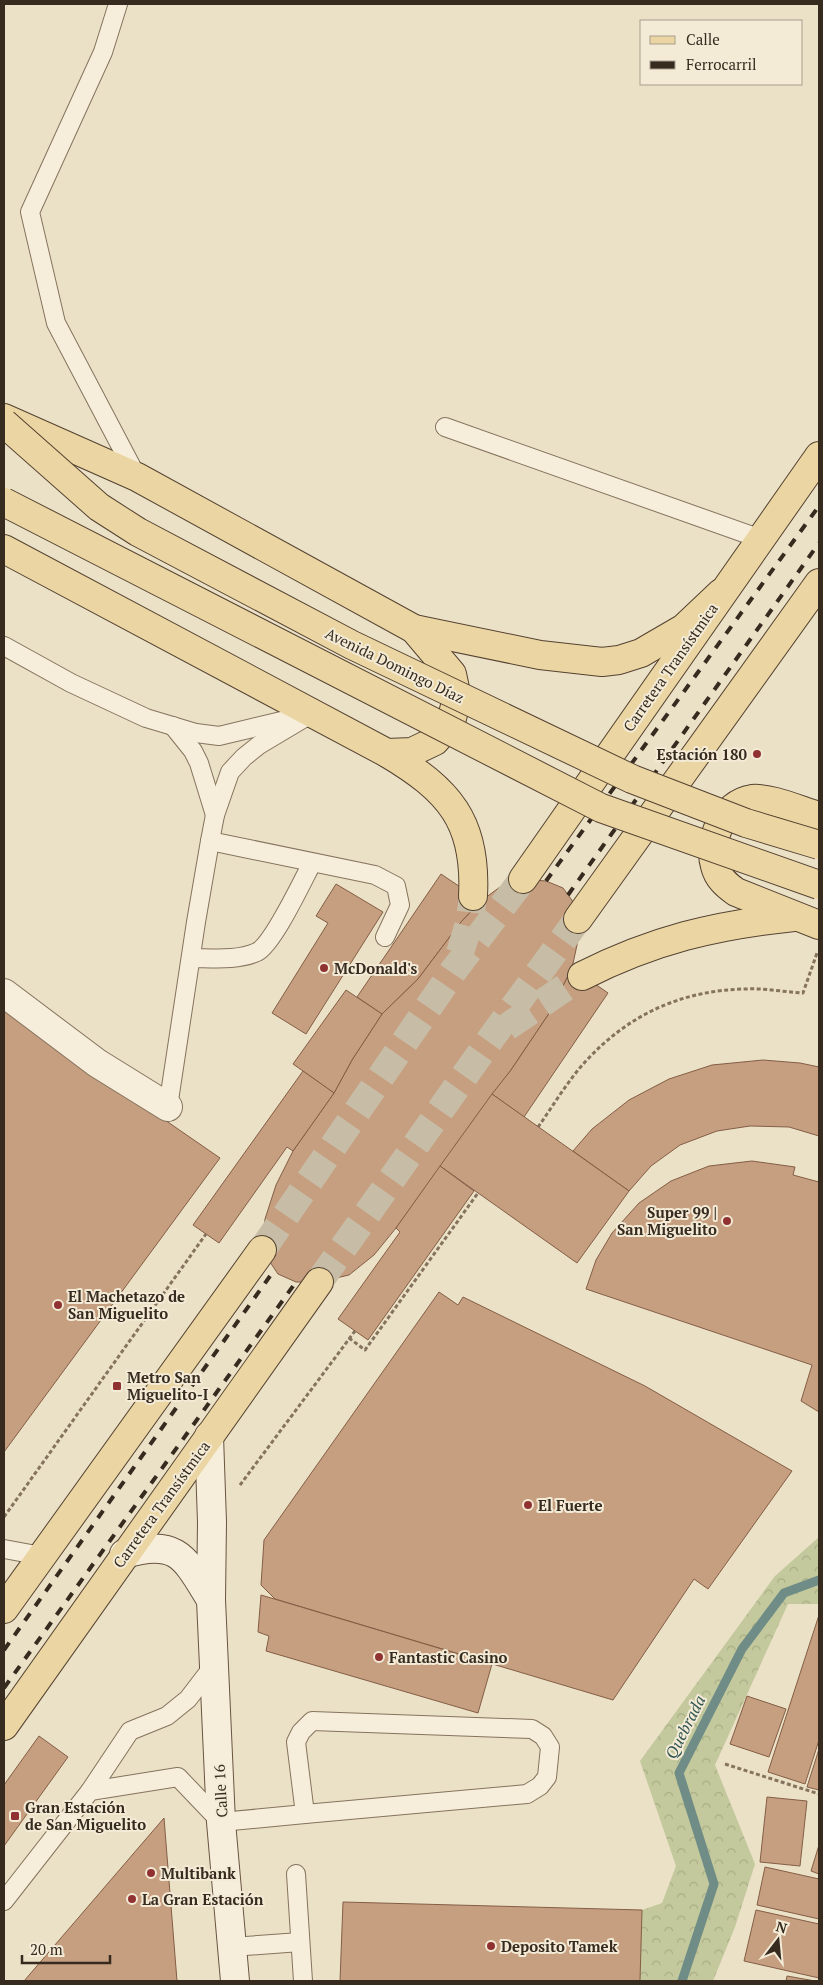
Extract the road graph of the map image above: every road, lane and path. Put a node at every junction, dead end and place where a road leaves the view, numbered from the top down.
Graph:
1 (118, 4) edge
2 (4, 418) edge
3 (4, 423) edge
4 (446, 427) dead end
5 (819, 456) edge
6 (137, 477) junction
7 (4, 502) edge
8 (761, 539) junction
9 (4, 549) edge
10 (819, 583) edge
11 (721, 594) junction
12 (414, 629) junction
13 (4, 646) edge
14 (312, 714) junction
15 (172, 726) junction
16 (387, 753) junction
17 (215, 815) junction
18 (819, 816) edge
19 (210, 841) junction
20 (819, 845) edge
21 (312, 863) junction
22 (523, 879) tunnel mouth
23 (819, 885) edge
24 (473, 896) tunnel mouth
25 (578, 919) tunnel mouth
26 (808, 921) edge
27 (385, 938) dead end
28 (819, 948) edge
29 (191, 958) junction
30 (582, 976) tunnel mouth
31 (4, 993) edge
32 (168, 1107) joint
33 (538, 1127) dead end
34 (478, 1193) dead end
35 (206, 1234) dead end
36 (262, 1250) tunnel mouth
37 (319, 1282) tunnel mouth
38 (355, 1330) dead end
39 (349, 1338) junction
40 (209, 1436) junction
41 (4, 1517) edge
42 (212, 1522) junction
43 (4, 1549) edge
44 (124, 1554) junction
45 (42, 1556) junction
46 (211, 1600) junction
47 (4, 1609) edge
48 (214, 1665) junction
49 (4, 1726) edge
50 (725, 1764) dead end
51 (90, 1791) junction
52 (819, 1794) edge
53 (304, 1814) junction
54 (221, 1822) junction
55 (296, 1874) dead end
56 (4, 1901) edge
57 (300, 1942) junction
58 (232, 1947) junction
59 (235, 1981) edge
60 (303, 1981) edge

1 - 6 lane
2 - 6 main road
3 - 20 main road, Avenida Domingo Díaz, bridge
4 - 8 lane
5 - 8 main road, Carretera Transístmica
6 - 12 main road
7 - 23 main road, bridge
8 - 11 main road, Carretera Transístmica
9 - 14 main road
10 - 25 main road
11 - 12 main road
11 - 22 main road, Carretera Transístmica
12 - 16 main road
13 - 15 lane
14 - 15 lane
14 - 16 main road
14 - 17 lane
15 - 17 lane
16 - 24 main road
17 - 19 lane
18 - 26 main road
19 - 21 lane
19 - 29 lane
21 - 27 lane
21 - 29 lane
26 - 30 main road
28 - 33 path
29 - 32 lane
31 - 32 main road
34 - 39 path
35 - 41 path
36 - 45 main road
37 - 40 main road, Carretera Transístmica
38 - 39 path
39 - 42 path
40 - 42 main road, Calle 16
40 - 44 main road, Carretera Transístmica
42 - 46 main road, Calle 16
43 - 45 lane
44 - 46 main road
44 - 49 main road, Carretera Transístmica
45 - 47 main road
46 - 48 main road, Calle 16
48 - 51 lane
48 - 54 main road, Calle 16
50 - 52 path
51 - 54 lane
51 - 56 lane
53 - 53 lane
53 - 54 lane
54 - 58 main road, Calle 16
55 - 57 lane
57 - 58 lane
57 - 60 lane
58 - 59 main road, Calle 16

